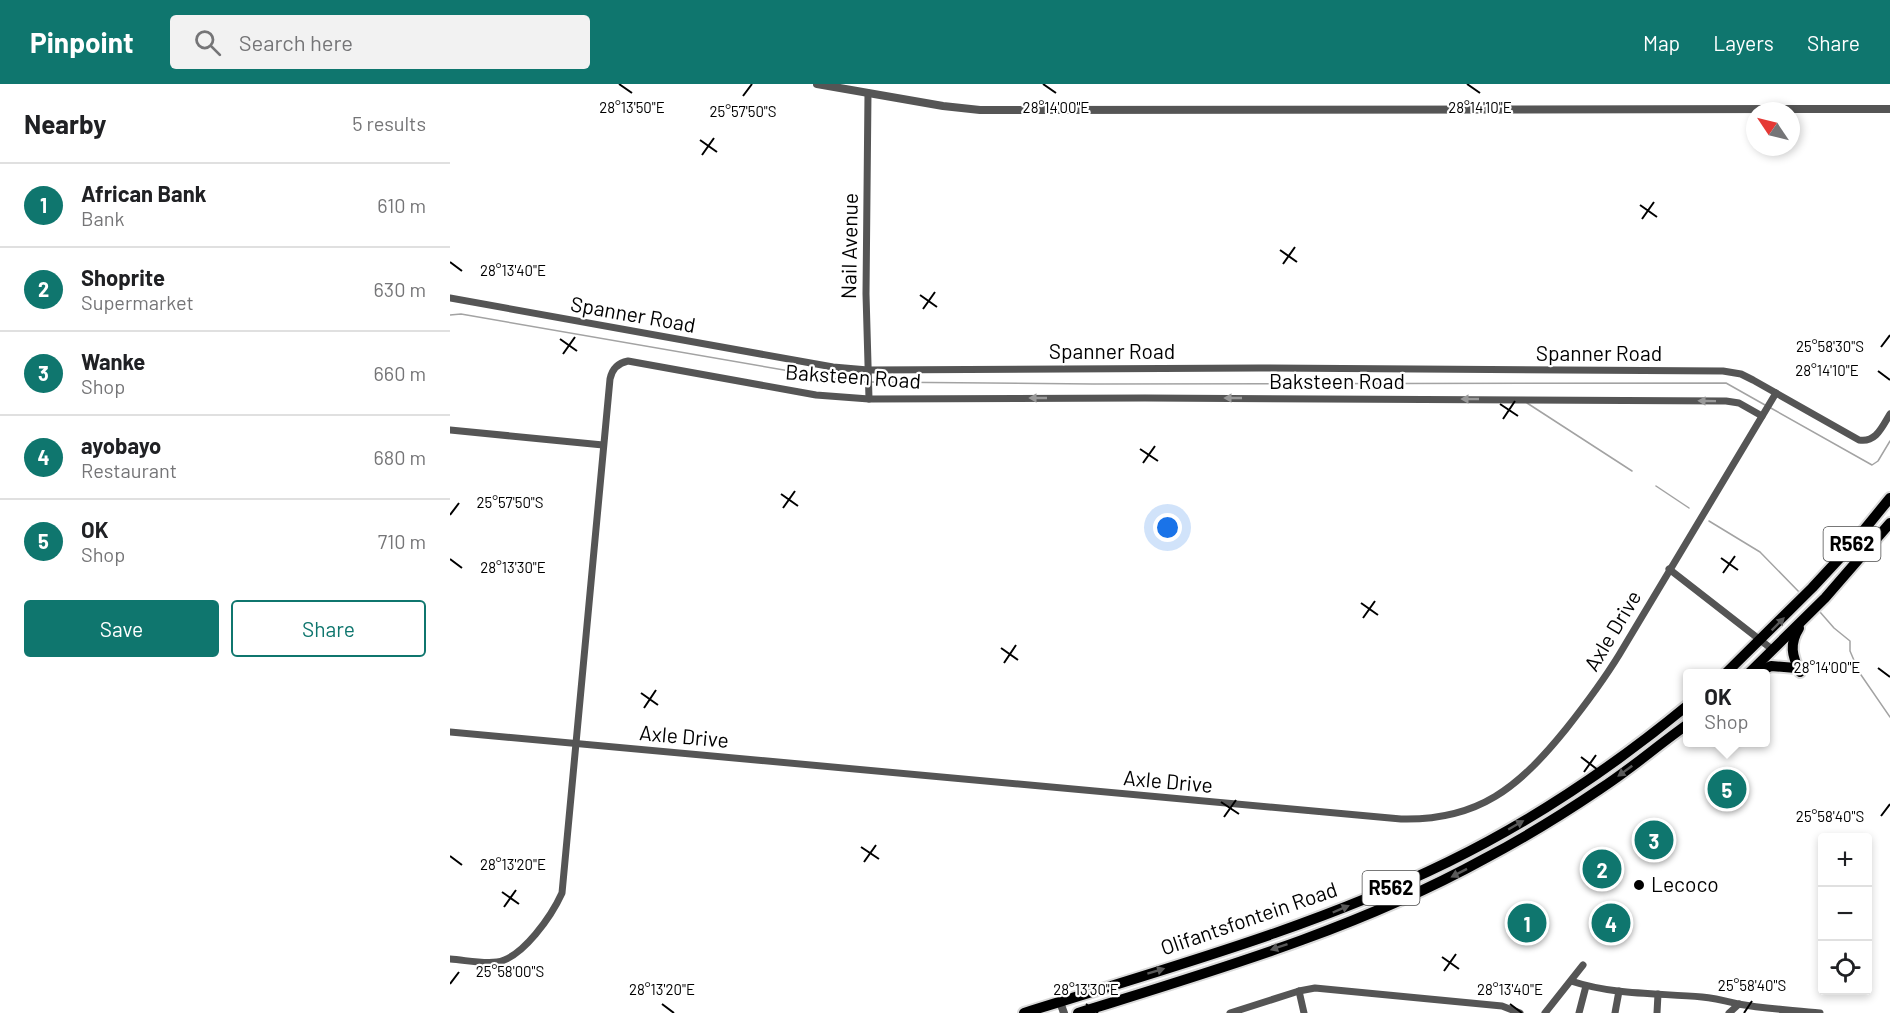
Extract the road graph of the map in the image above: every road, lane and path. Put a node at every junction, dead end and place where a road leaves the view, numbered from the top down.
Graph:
1 (816, 84) edge
2 (868, 93) junction
3 (1890, 109) edge
4 (450, 298) edge
5 (868, 370) junction
6 (1774, 397) junction
7 (869, 399) junction
8 (1764, 413) junction
9 (1890, 414) edge
10 (450, 430) edge
11 (603, 445) junction
12 (1890, 498) edge
13 (1890, 523) edge
14 (1669, 569) junction
15 (1809, 614) junction
16 (1760, 641) junction
17 (1773, 650) junction
18 (1730, 669) edge
19 (1753, 669) edge
20 (1765, 669) edge
21 (1683, 709) edge
22 (1683, 728) edge
23 (450, 732) edge
24 (577, 744) junction
25 (450, 958) edge
26 (1584, 966) dead end
27 (1571, 981) junction
28 (1586, 986) junction
29 (1299, 991) junction
30 (1619, 991) junction
31 (1658, 994) junction
32 (1060, 1002) junction
33 (1739, 1004) junction
34 (1256, 1009) edge
35 (1024, 1013) edge
36 (1064, 1013) edge
37 (1078, 1013) edge
38 (1230, 1013) edge
39 (1304, 1013) edge
40 (1520, 1013) edge
41 (1545, 1013) edge
42 (1579, 1013) edge
43 (1615, 1013) edge
44 (1657, 1013) edge
45 (1729, 1013) edge
46 (1820, 1013) edge

1 - 2 street
2 - 3 street
2 - 5 street, Nail Avenue
4 - 5 street, Spanner Road
5 - 6 street, Spanner Road
5 - 7 street, Nail Avenue
6 - 8 street, Axle Drive
6 - 9 street, Spanner Road
8 -> 7 street, Baksteen Road
7 - 11 street, Baksteen Road
8 - 14 street, Axle Drive
10 - 11 street
11 - 24 street, Baksteen Road
16 -> 12 main road, R562
13 - 15 main road, R562
14 - 16 street
14 - 24 street, Axle Drive
15 - 17 main road, R562
15 - 20 main road
16 - 17 street
16 - 18 main road, R562
17 - 19 main road, R562
32 -> 21 main road, Olifantsfontein Road / R562
22 -> 37 main road, Olifantsfontein Road / R562
23 - 24 street, Axle Drive
24 - 25 street, Baksteen Road
26 - 27 street
27 - 28 street
27 - 41 street
28 - 30 street
28 - 42 street
29 - 34 street
29 - 39 street
29 - 40 street
30 - 31 street
30 - 43 street
31 - 33 street
31 - 44 street
32 - 35 main road, Olifantsfontein Road / R562
32 - 36 street
33 - 45 street
33 - 46 street
34 - 38 street

